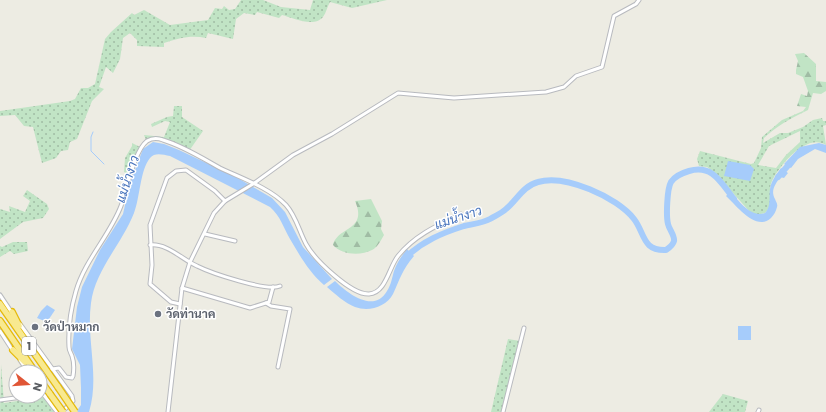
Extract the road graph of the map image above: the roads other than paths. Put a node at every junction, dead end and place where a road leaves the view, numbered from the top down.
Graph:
1 (639, 0) edge
2 (253, 184) junction
3 (225, 201) junction
4 (461, 214) dead end
5 (205, 234) junction
6 (235, 241) dead end
7 (150, 245) junction
8 (190, 262) junction
9 (280, 286) dead end
10 (273, 287) junction
11 (182, 288) junction
12 (0, 295) edge
13 (266, 303) junction
14 (0, 304) edge
15 (180, 304) junction
16 (12, 312) junction
17 (0, 321) edge
18 (524, 328) dead end
19 (0, 331) edge
20 (13, 350) junction
21 (31, 350) junction
22 (23, 364) edge
23 (27, 364) edge
24 (30, 364) edge
25 (278, 367) dead end
26 (52, 369) junction
27 (48, 399) edge
28 (48, 400) edge
29 (57, 412) edge
30 (62, 412) edge
31 (75, 412) edge
32 (168, 412) edge
33 (503, 412) edge

1 - 2 street
2 - 3 street
2 - 4 street
2 - 26 street
3 - 5 street
3 - 7 street
5 - 6 street
5 - 8 street
7 - 8 street
7 - 15 street
8 - 10 street
8 - 11 street
9 - 10 street
10 - 13 street
11 - 13 street
11 - 15 street
12 - 16 street
13 - 25 street
14 - 21 highway, 1
15 - 32 street
16 - 21 highway
16 - 26 street
17 - 24 highway, 1
18 - 33 street
19 - 20 street
20 - 22 street
20 - 23 highway
21 - 31 highway, 1, bridge
26 - 30 street
27 - 30 highway, bridge
28 - 29 street

